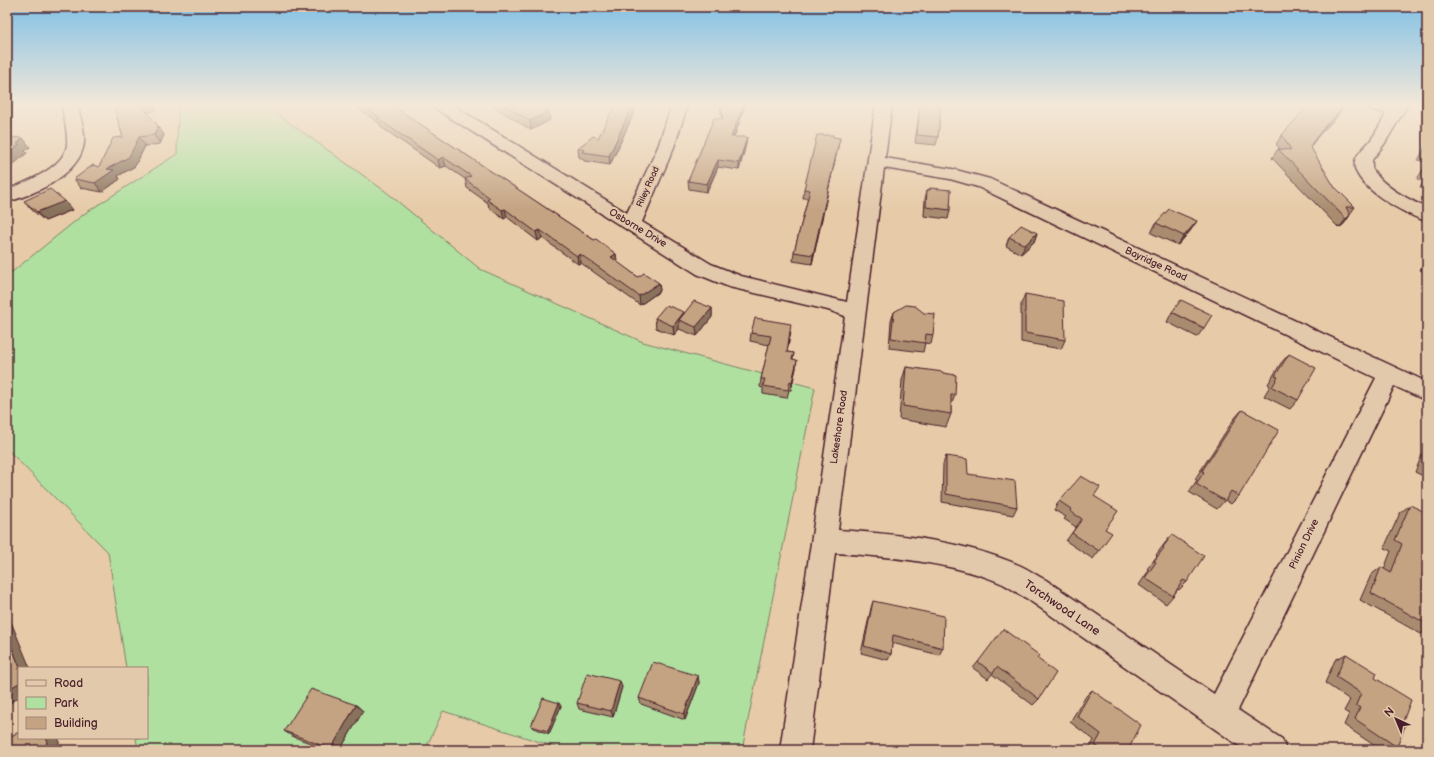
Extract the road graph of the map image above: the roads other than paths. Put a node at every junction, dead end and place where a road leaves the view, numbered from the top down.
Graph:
1 (74, 139) edge
2 (495, 139) edge
3 (668, 139) edge
4 (879, 139) edge
5 (1379, 139) edge
6 (876, 162) junction
7 (7, 196) edge
8 (1427, 215) edge
9 (631, 225) junction
10 (855, 312) junction
11 (1389, 374) junction
12 (1427, 392) edge
13 (823, 541) junction
14 (1220, 714) junction
15 (795, 750) edge
16 (1271, 750) edge

1 - 7 street
2 - 9 street, Osborne Drive
3 - 9 street, Riley Road
4 - 6 street, Lakeshore Road
5 - 8 street
6 - 10 street, Lakeshore Road
6 - 11 street, Bayridge Road
9 - 10 street, Osborne Drive
10 - 13 street, Lakeshore Road
11 - 12 street, Bayridge Road
11 - 14 street, Pinion Drive
13 - 14 street, Torchwood Lane
13 - 15 street, Lakeshore Road
14 - 16 street, Torchwood Lane

